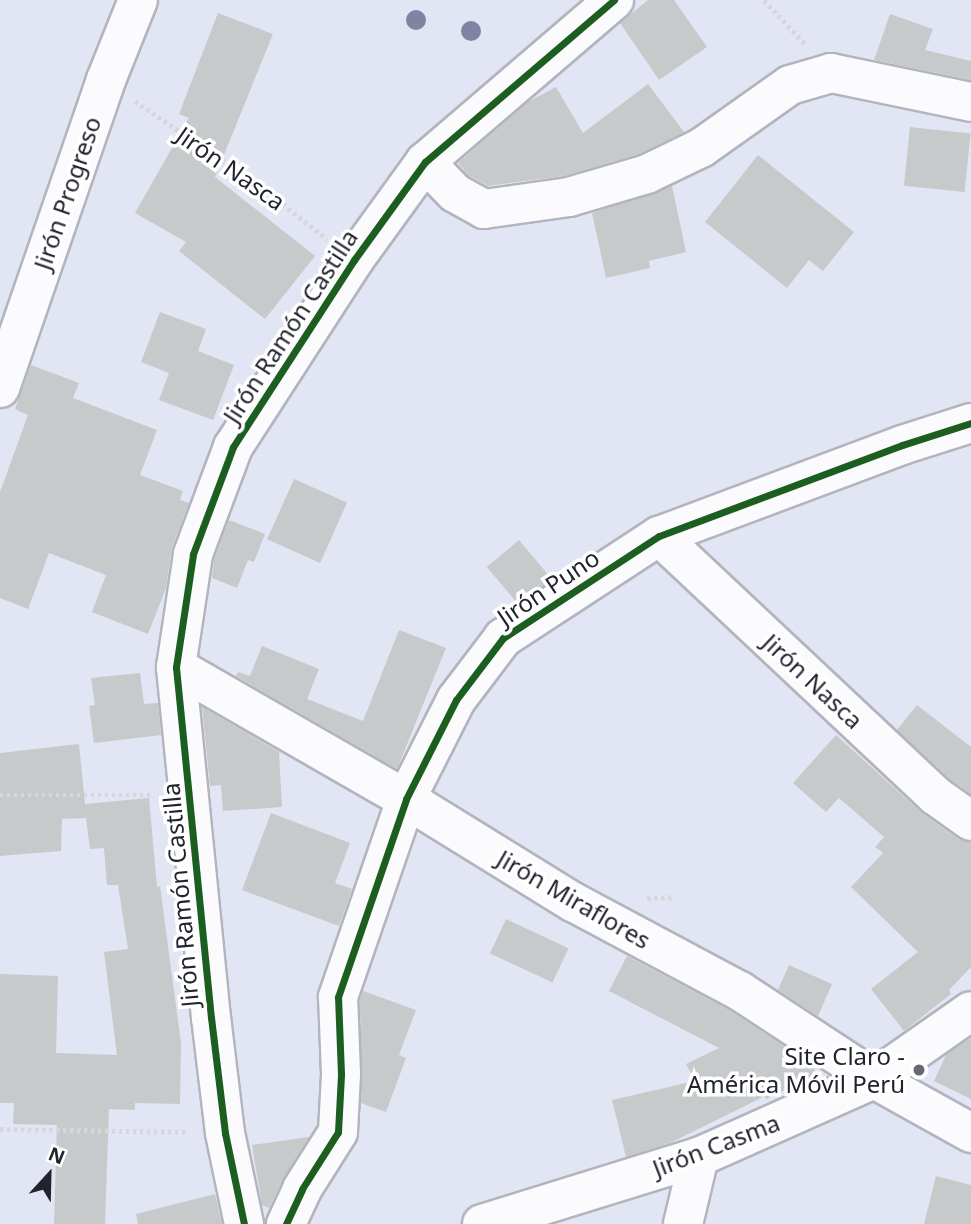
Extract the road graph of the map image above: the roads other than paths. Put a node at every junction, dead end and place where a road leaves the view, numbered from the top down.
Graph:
1 (138, 0) edge
2 (614, 0) edge
3 (971, 102) edge
4 (425, 162) junction
5 (0, 388) edge
6 (971, 423) edge
7 (659, 536) junction
8 (176, 667) junction
9 (406, 799) junction
10 (971, 821) edge
11 (971, 1011) edge
12 (874, 1079) junction
13 (971, 1133) edge
14 (699, 1157) junction
15 (244, 1224) edge
16 (286, 1224) edge
17 (482, 1224) edge
18 (683, 1224) edge

1 - 5 street, Jirón Progreso
2 - 4 street, Jirón Ramón Castilla
3 - 4 street
4 - 8 street, Jirón Ramón Castilla
6 - 7 street, Jirón Puno
7 - 9 street, Jirón Puno
7 - 10 street, Jirón Nasca
8 - 9 street, Jirón Miraflores
8 - 15 street, Jirón Ramón Castilla
9 - 12 street, Jirón Miraflores
9 - 16 street, Jirón Puno
11 - 12 street, Jirón Casma
12 - 13 street, Jirón Miraflores
12 - 14 street, Jirón Casma
14 - 17 street, Jirón Casma
14 - 18 street

